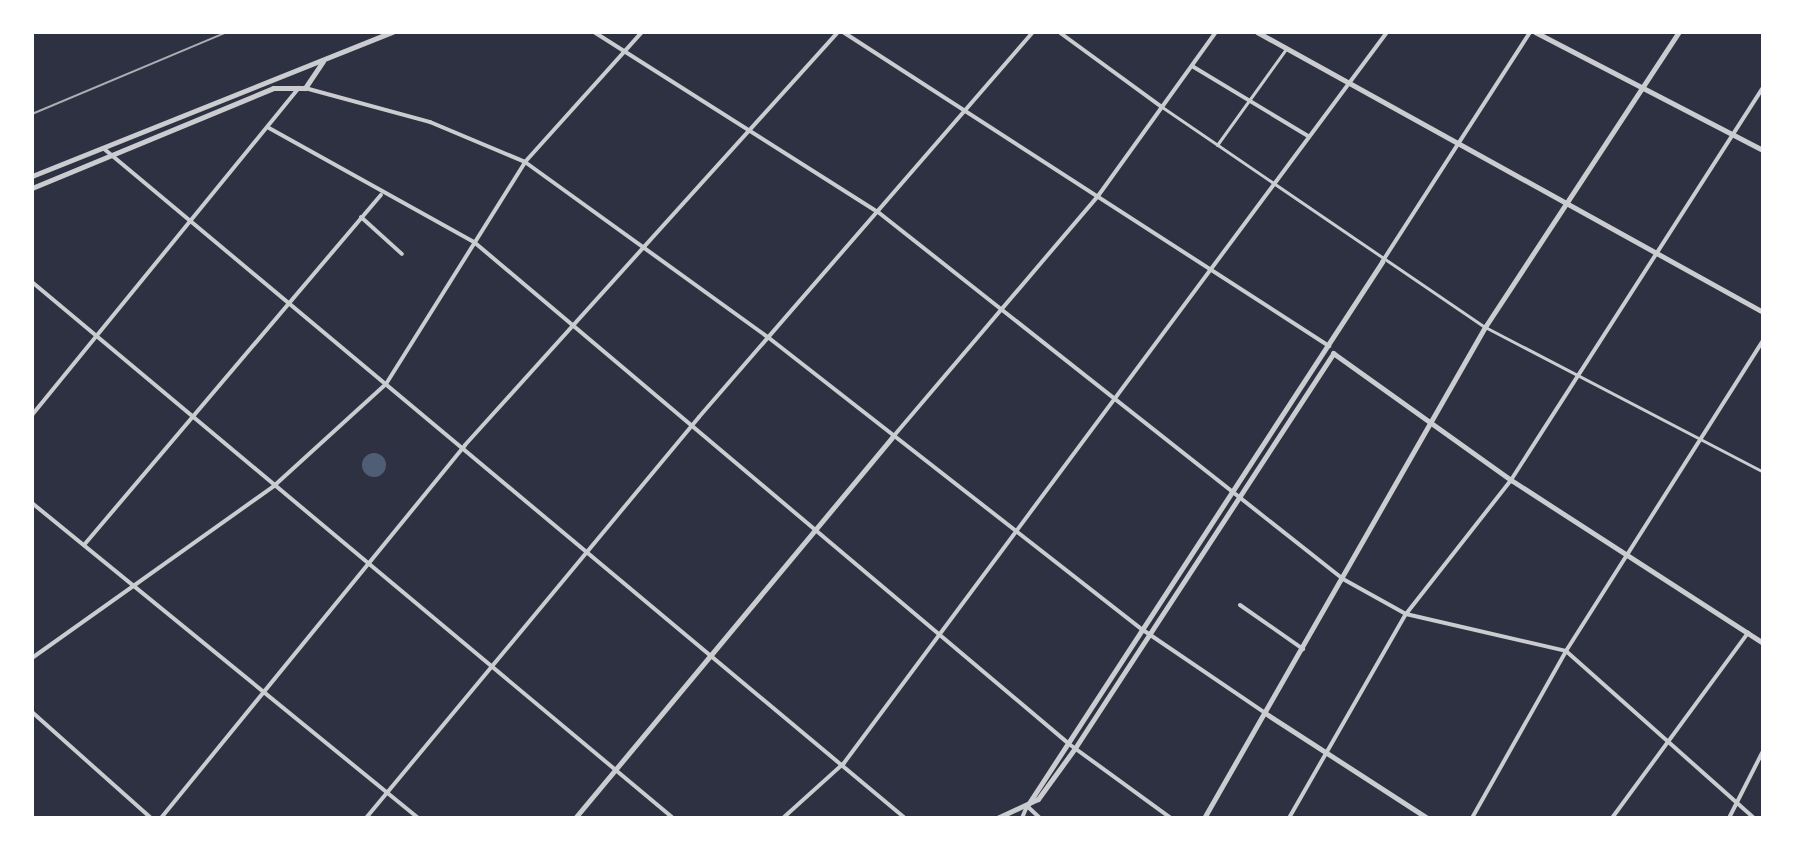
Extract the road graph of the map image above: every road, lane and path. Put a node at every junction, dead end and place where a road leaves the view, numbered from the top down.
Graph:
1 (392, 32) edge
2 (594, 32) edge
3 (642, 32) edge
4 (840, 32) edge
5 (1033, 32) edge
6 (1059, 32) edge
7 (1216, 32) edge
8 (1257, 32) edge
9 (1387, 32) edge
10 (1532, 32) edge
11 (1679, 32) edge
12 (1286, 49) junction
13 (624, 51) junction
14 (324, 60) junction
15 (1192, 66) junction
16 (301, 68) junction
17 (292, 72) junction
18 (310, 79) junction
19 (1346, 84) junction
20 (1643, 86) junction
21 (300, 87) junction
22 (1763, 88) edge
23 (1249, 101) junction
24 (1162, 107) junction
25 (964, 113) junction
26 (269, 128) junction
27 (748, 132) junction
28 (1734, 135) junction
29 (1308, 136) junction
30 (1217, 145) junction
31 (103, 146) junction
32 (1458, 147) junction
33 (1763, 150) edge
34 (106, 155) junction
35 (525, 162) junction
36 (32, 176) edge
37 (1272, 183) junction
38 (32, 188) edge
39 (381, 195) junction
40 (1098, 196) junction
41 (1566, 207) junction
42 (878, 212) junction
43 (361, 217) junction
44 (188, 223) junction
45 (474, 242) junction
46 (644, 245) junction
47 (402, 254) dead end
48 (1657, 255) junction
49 (1382, 262) junction
50 (1212, 267) junction
51 (32, 282) edge
52 (287, 304) junction
53 (1001, 311) junction
54 (1763, 312) edge
55 (1485, 327) junction
56 (570, 328) junction
57 (97, 337) junction
58 (769, 338) junction
59 (1763, 341) edge
60 (1329, 346) junction
61 (1333, 353) junction
62 (1575, 377) junction
63 (386, 384) junction
64 (1114, 400) junction
65 (192, 414) junction
66 (32, 415) edge
67 (1429, 425) junction
68 (692, 426) junction
69 (892, 438) junction
70 (1699, 443) junction
71 (465, 445) junction
72 (1763, 472) edge
73 (1511, 480) junction
74 (275, 485) junction
75 (1234, 495) junction
76 (32, 503) edge
77 (817, 527) junction
78 (1013, 531) junction
79 (84, 545) junction
80 (589, 550) junction
81 (1628, 557) junction
82 (369, 564) junction
83 (1343, 579) junction
84 (137, 588) junction
85 (1240, 605) dead end
86 (1406, 614) junction
87 (939, 632) junction
88 (1146, 632) junction
89 (1748, 633) junction
90 (1763, 643) edge
91 (1303, 649) junction
92 (1566, 651) junction
93 (714, 653) junction
94 (32, 658) edge
95 (489, 669) junction
96 (266, 692) junction
97 (32, 712) edge
98 (1265, 713) junction
99 (1670, 737) junction
100 (1069, 744) junction
101 (1075, 748) junction
102 (1763, 751) edge
103 (1325, 752) junction
104 (844, 763) junction
105 (616, 769) junction
106 (387, 793) junction
107 (1738, 802) junction
108 (1027, 806) junction
109 (151, 818) edge
110 (161, 818) edge
111 (366, 818) edge
112 (418, 818) edge
113 (575, 818) edge
114 (673, 818) edge
115 (783, 818) edge
116 (905, 818) edge
117 (997, 818) edge
118 (1022, 818) edge
119 (1040, 818) edge
120 (1171, 818) edge
121 (1204, 818) edge
122 (1289, 818) edge
123 (1427, 818) edge
124 (1472, 818) edge
125 (1612, 818) edge
126 (1729, 818) edge
127 (1754, 818) edge

1 - 14 street
2 - 13 street
3 - 13 street
4 - 25 street
4 - 27 street
5 - 25 street
6 - 24 street
7 - 15 street
8 - 12 street
9 - 19 street
10 - 20 street
10 - 32 street
11 - 20 street
12 - 19 street
12 - 23 street
13 - 27 street
13 - 35 street
14 - 16 street
14 - 18 street
15 - 23 street
15 - 24 street
16 - 17 street
16 - 18 street
17 - 21 street
17 - 31 street
18 - 21 street
19 - 29 street
19 - 32 street
20 - 28 street
20 - 41 street
21 - 26 street
21 - 34 street
21 - 35 street
22 - 28 street
23 - 29 street
23 - 30 street
24 - 30 street
24 - 40 street
25 - 40 street
25 - 42 street
26 - 39 street
26 - 44 street
27 - 42 street
27 - 46 street
28 - 33 street
28 - 48 street
29 - 37 street
30 - 37 street
31 - 34 street
31 - 36 street
32 - 41 street
32 - 49 street
34 - 38 street
34 - 44 street
35 - 45 street
35 - 46 street
37 - 49 street
37 - 50 street
39 - 43 street
39 - 45 street
40 - 50 street
40 - 53 street
41 - 48 street
41 - 55 street
42 - 53 street
42 - 58 street
43 - 47 street
43 - 52 street
44 - 52 street
44 - 57 street
45 - 56 street
45 - 63 street
46 - 56 street
46 - 58 street
48 - 54 street
48 - 62 street
49 - 55 street
49 - 60 street
50 - 60 street
50 - 64 street
51 - 57 street
52 - 63 street
52 - 65 street
53 - 64 street
53 - 69 street
55 - 62 street
55 - 67 street
56 - 68 street
56 - 71 street
57 - 65 street
57 - 66 street
58 - 68 street
58 - 69 street
59 - 70 street
60 - 61 street
60 - 75 street
61 - 67 street
61 - 75 street
62 - 70 street
62 - 73 street
63 - 71 street
63 - 74 street
64 - 75 street
64 - 78 street
65 - 74 street
65 - 79 street
67 - 73 street
67 - 83 street
68 - 77 street
68 - 80 street
69 - 77 street
69 - 78 street
70 - 72 street
70 - 81 street
71 - 80 street
71 - 82 street
73 - 81 street
73 - 86 street
74 - 82 street
74 - 84 street
75 - 83 street
75 - 88 street
76 - 79 street
77 - 87 street
77 - 93 street
78 - 87 street
78 - 88 street
79 - 84 street
80 - 93 street
80 - 95 street
81 - 89 street
81 - 92 street
82 - 95 street
82 - 96 street
83 - 86 street
83 - 91 street
84 - 94 street
84 - 96 street
85 - 91 street
86 - 92 street
86 - 103 street
87 - 100 street
87 - 104 street
88 - 98 street
88 - 100 street
88 - 101 street
89 - 90 street
89 - 99 street
91 - 98 street
92 - 99 street
92 - 124 street
93 - 104 street
93 - 105 street
95 - 105 street
95 - 106 street
96 - 106 street
96 - 110 street
97 - 109 street
98 - 103 street
98 - 121 street
99 - 107 street
99 - 125 street
100 - 101 street
100 - 108 street
101 - 108 street
101 - 120 street
102 - 107 street
103 - 122 street
103 - 123 street
104 - 115 street
104 - 116 street
105 - 113 street
105 - 114 street
106 - 111 street
106 - 112 street
107 - 126 street
107 - 127 street
108 - 117 street
108 - 118 street
108 - 119 street

